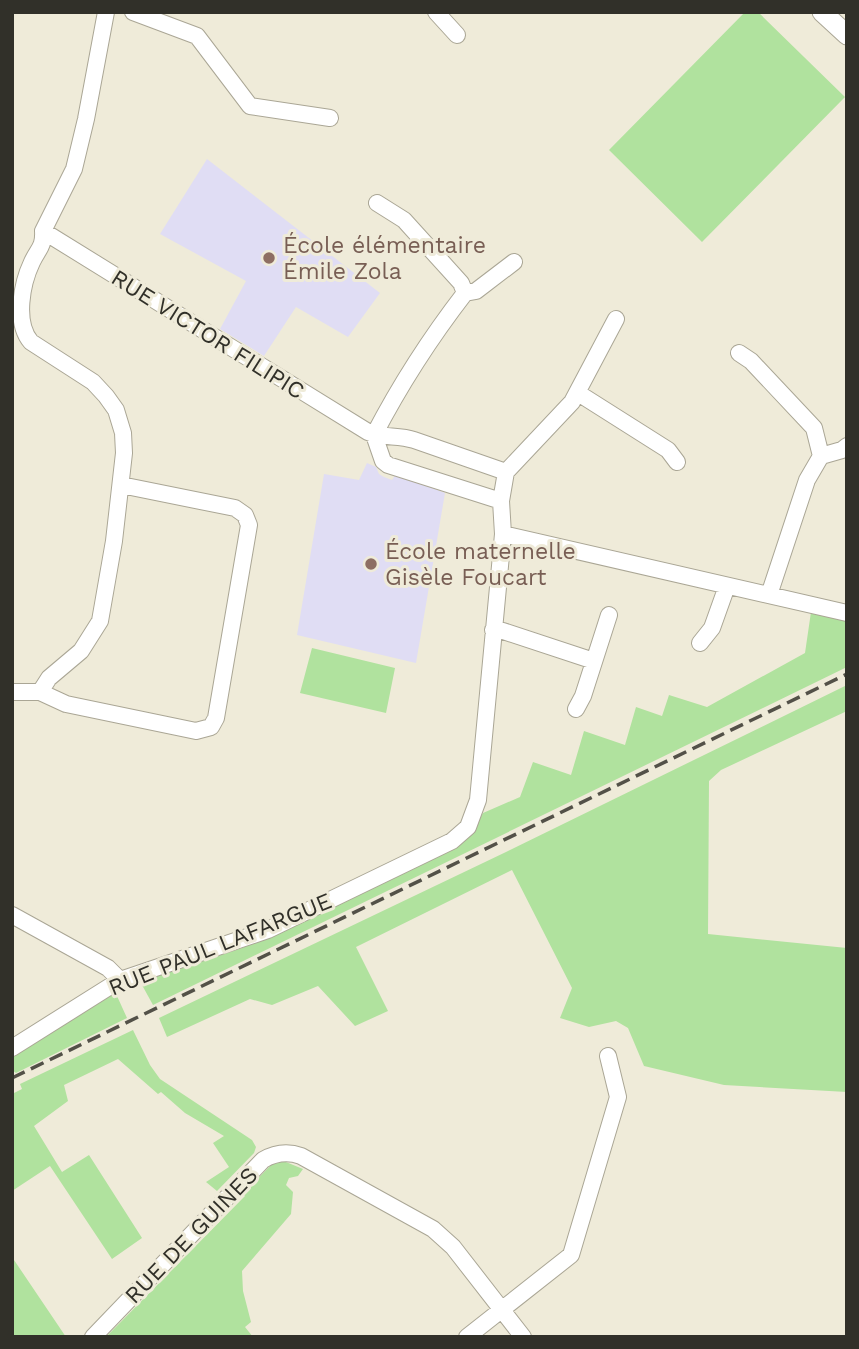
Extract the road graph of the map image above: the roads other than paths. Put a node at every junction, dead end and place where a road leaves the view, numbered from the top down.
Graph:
1 (106, 12) edge
2 (133, 12) edge
3 (436, 12) edge
4 (822, 12) edge
5 (847, 35) edge
6 (457, 36) dead end
7 (330, 118) dead end
8 (377, 203) dead end
9 (43, 231) junction
10 (514, 262) dead end
11 (18, 280) edge
12 (465, 293) junction
13 (616, 319) dead end
14 (738, 353) dead end
15 (578, 393) junction
16 (374, 435) junction
17 (847, 446) edge
18 (821, 456) junction
19 (677, 462) dead end
20 (506, 472) junction
21 (121, 485) junction
22 (501, 500) junction
23 (503, 534) junction
24 (727, 586) junction
25 (769, 595) junction
26 (847, 613) edge
27 (610, 615) dead end
28 (493, 630) junction
29 (700, 643) dead end
30 (594, 661) junction
31 (12, 692) edge
32 (40, 692) junction
33 (576, 709) dead end
34 (12, 915) edge
35 (120, 980) junction
36 (12, 1047) edge
37 (608, 1056) dead end
38 (502, 1309) junction
39 (93, 1337) edge
40 (467, 1337) edge
41 (523, 1337) edge

1 - 9 street
2 - 7 street
3 - 6 street
4 - 5 street
8 - 12 street
9 - 11 street
9 - 16 street, RUE VICTOR FILIPIC
10 - 12 street
11 - 21 street
12 - 16 street
13 - 15 street
14 - 18 street
15 - 19 street
15 - 20 street
16 - 20 street
16 - 22 street
17 - 18 street
18 - 25 street
20 - 22 street
21 - 32 street
21 - 32 street
22 - 23 street
23 - 24 street
23 - 28 street
24 - 25 street
24 - 29 street
25 - 26 street
27 - 30 street
28 - 30 street
28 - 35 street, RUE PAUL LAFARGUE
30 - 33 street
31 - 32 street
34 - 35 street
35 - 36 street, RUE PAUL LAFARGUE
37 - 38 street
38 - 39 street, RUE DE GUINES
38 - 40 street
38 - 41 street, RUE DE GUINES

